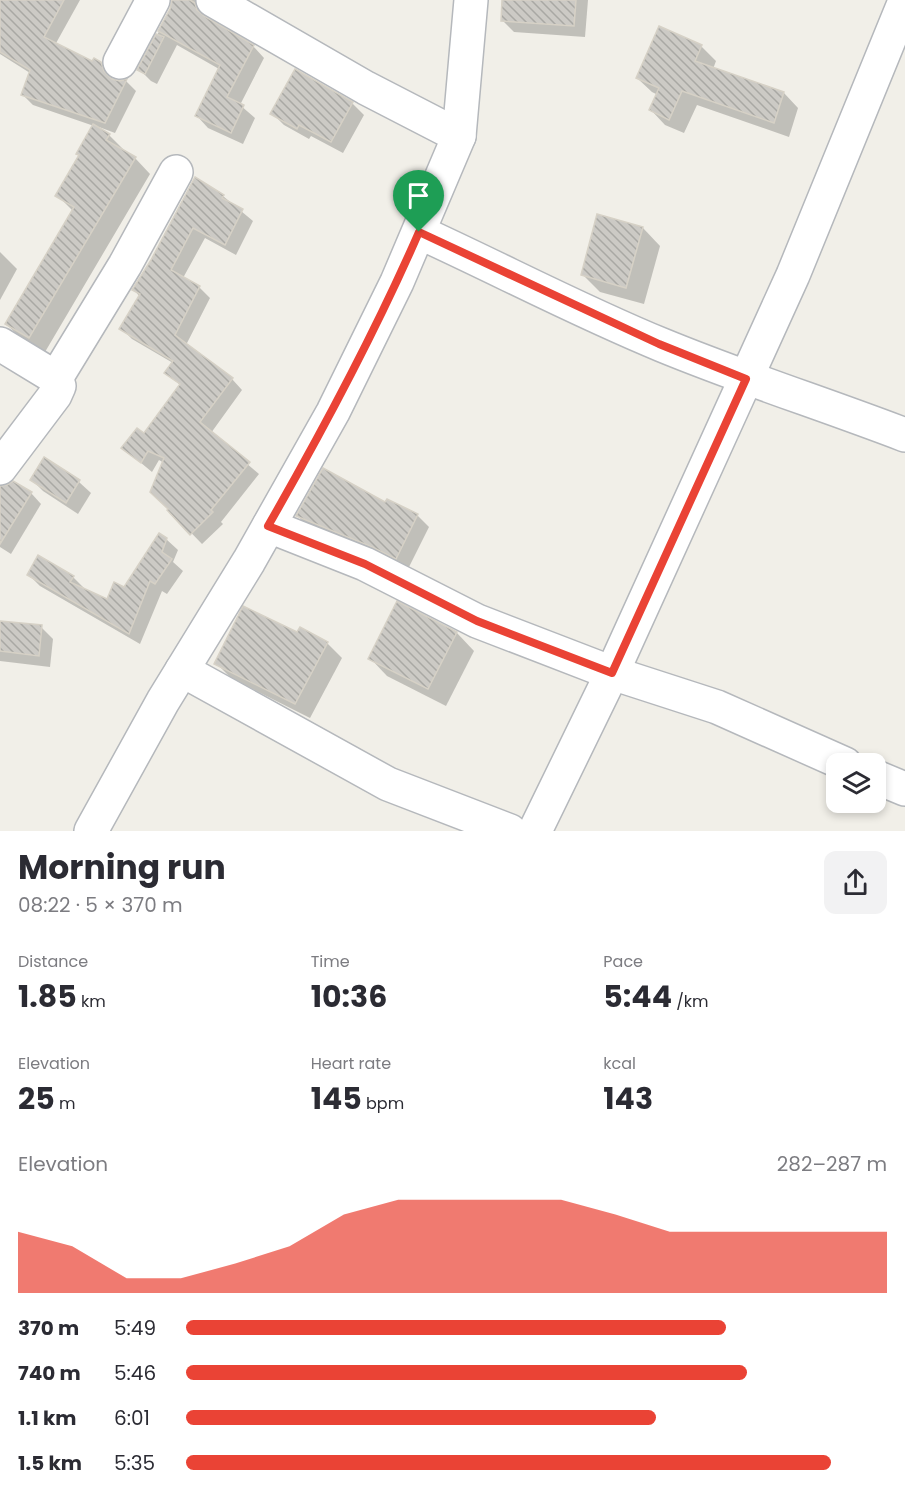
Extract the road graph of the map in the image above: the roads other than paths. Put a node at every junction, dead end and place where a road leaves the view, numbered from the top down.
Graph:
1 (153, 0) edge
2 (213, 0) edge
3 (471, 0) edge
4 (905, 1) edge
5 (120, 62) dead end
6 (459, 136) junction
7 (176, 172) dead end
8 (419, 232) junction
9 (0, 344) edge
10 (56, 378) junction
11 (746, 379) junction
12 (905, 435) edge
13 (0, 468) edge
14 (268, 526) junction
15 (182, 670) junction
16 (612, 673) junction
17 (826, 756) edge
18 (886, 781) edge
19 (905, 789) edge
20 (91, 831) edge
21 (510, 831) edge
22 (535, 831) edge

1 - 5 street
2 - 6 street
3 - 6 street
4 - 11 street
6 - 8 street
7 - 10 street
8 - 11 street
8 - 14 street
9 - 10 street
10 - 13 street
11 - 12 street
11 - 16 street
14 - 15 street
14 - 16 street
15 - 20 street
15 - 21 street
16 - 17 street
16 - 22 street
18 - 19 street

